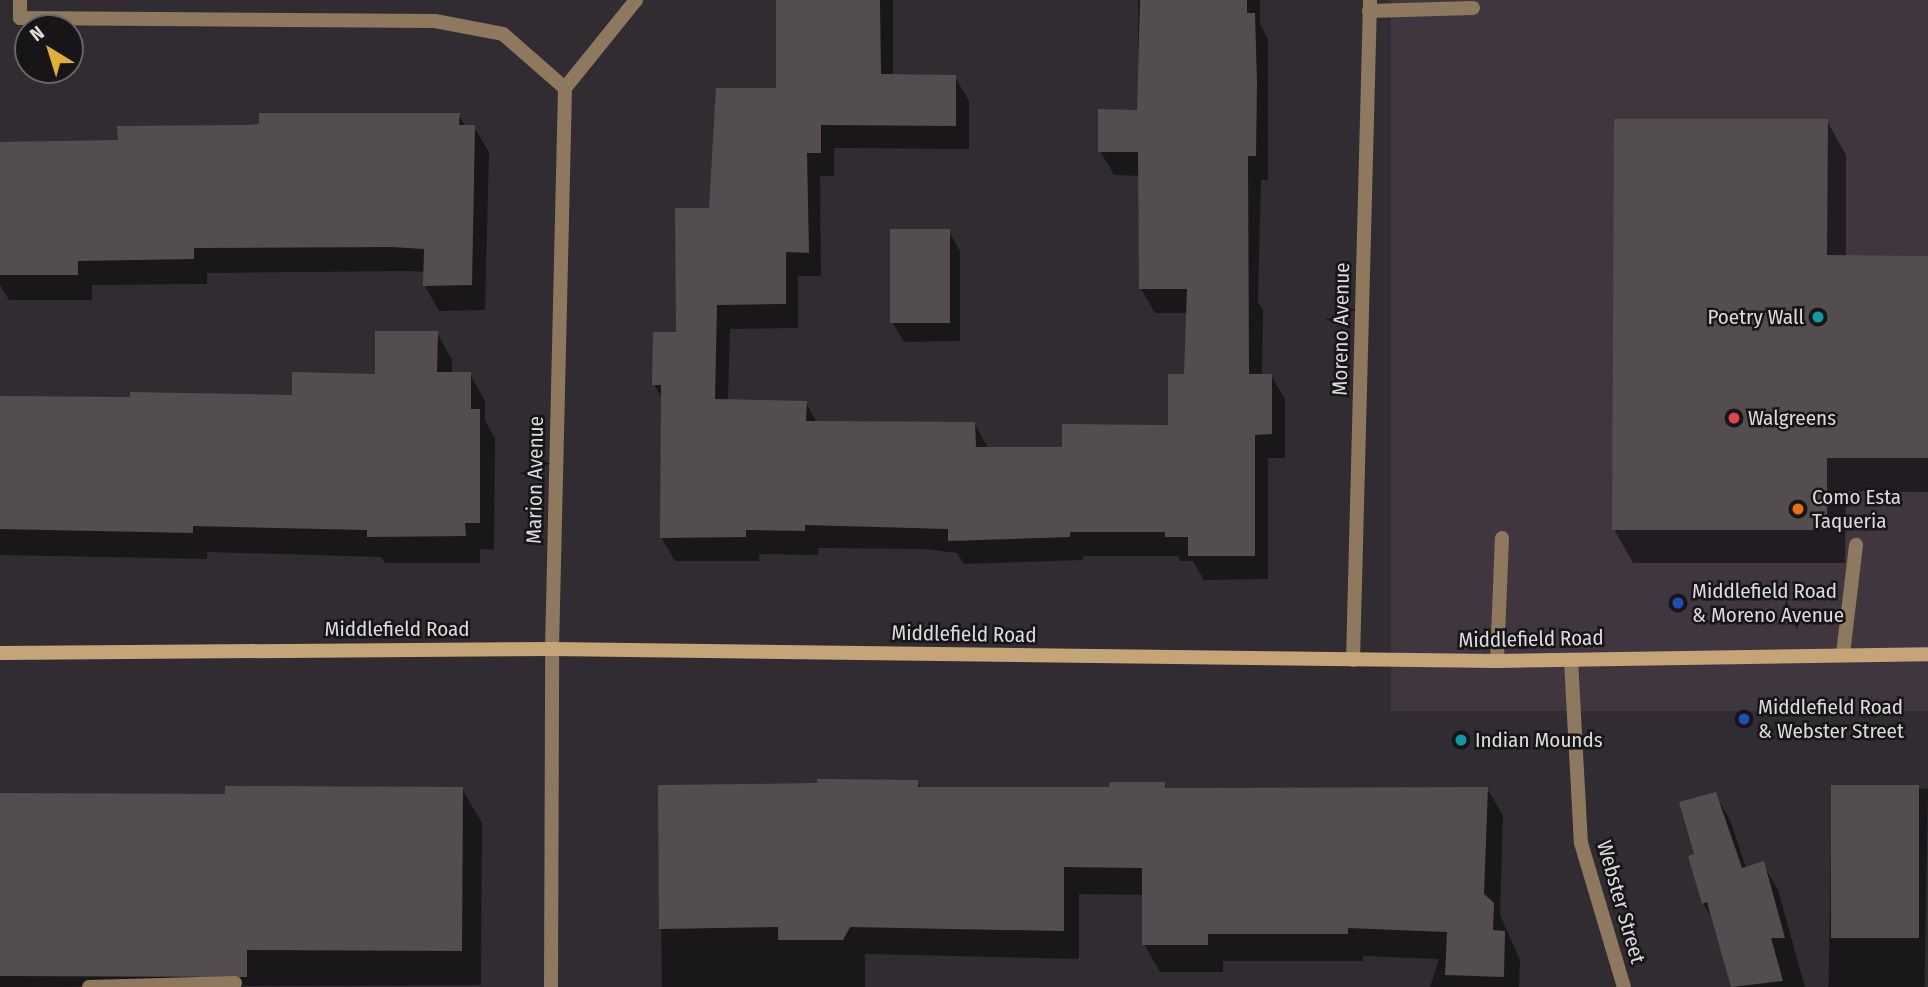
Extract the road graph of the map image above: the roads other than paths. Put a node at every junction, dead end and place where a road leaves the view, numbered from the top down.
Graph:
1 (20, 0) edge
2 (636, 0) edge
3 (1370, 6) edge
4 (1472, 8) dead end
5 (565, 88) junction
6 (1502, 538) dead end
7 (1856, 545) dead end
8 (552, 649) junction
9 (0, 653) edge
10 (1843, 654) junction
11 (1928, 654) edge
12 (1353, 660) junction
13 (1572, 660) junction
14 (1497, 661) junction
15 (235, 983) dead end
16 (89, 987) edge
17 (551, 987) edge
18 (1624, 987) edge

1 - 5 street
2 - 5 street
3 - 4 street
3 - 12 street, Moreno Avenue
5 - 8 street, Marion Avenue
6 - 14 street
7 - 10 street
8 - 9 main road, Middlefield Road
8 - 12 main road, Middlefield Road
8 - 17 street, Marion Avenue
10 - 11 main road, Middlefield Road
10 - 13 main road, Middlefield Road
12 - 14 main road, Middlefield Road
13 - 14 main road, Middlefield Road
13 - 18 street, Webster Street
15 - 16 street

